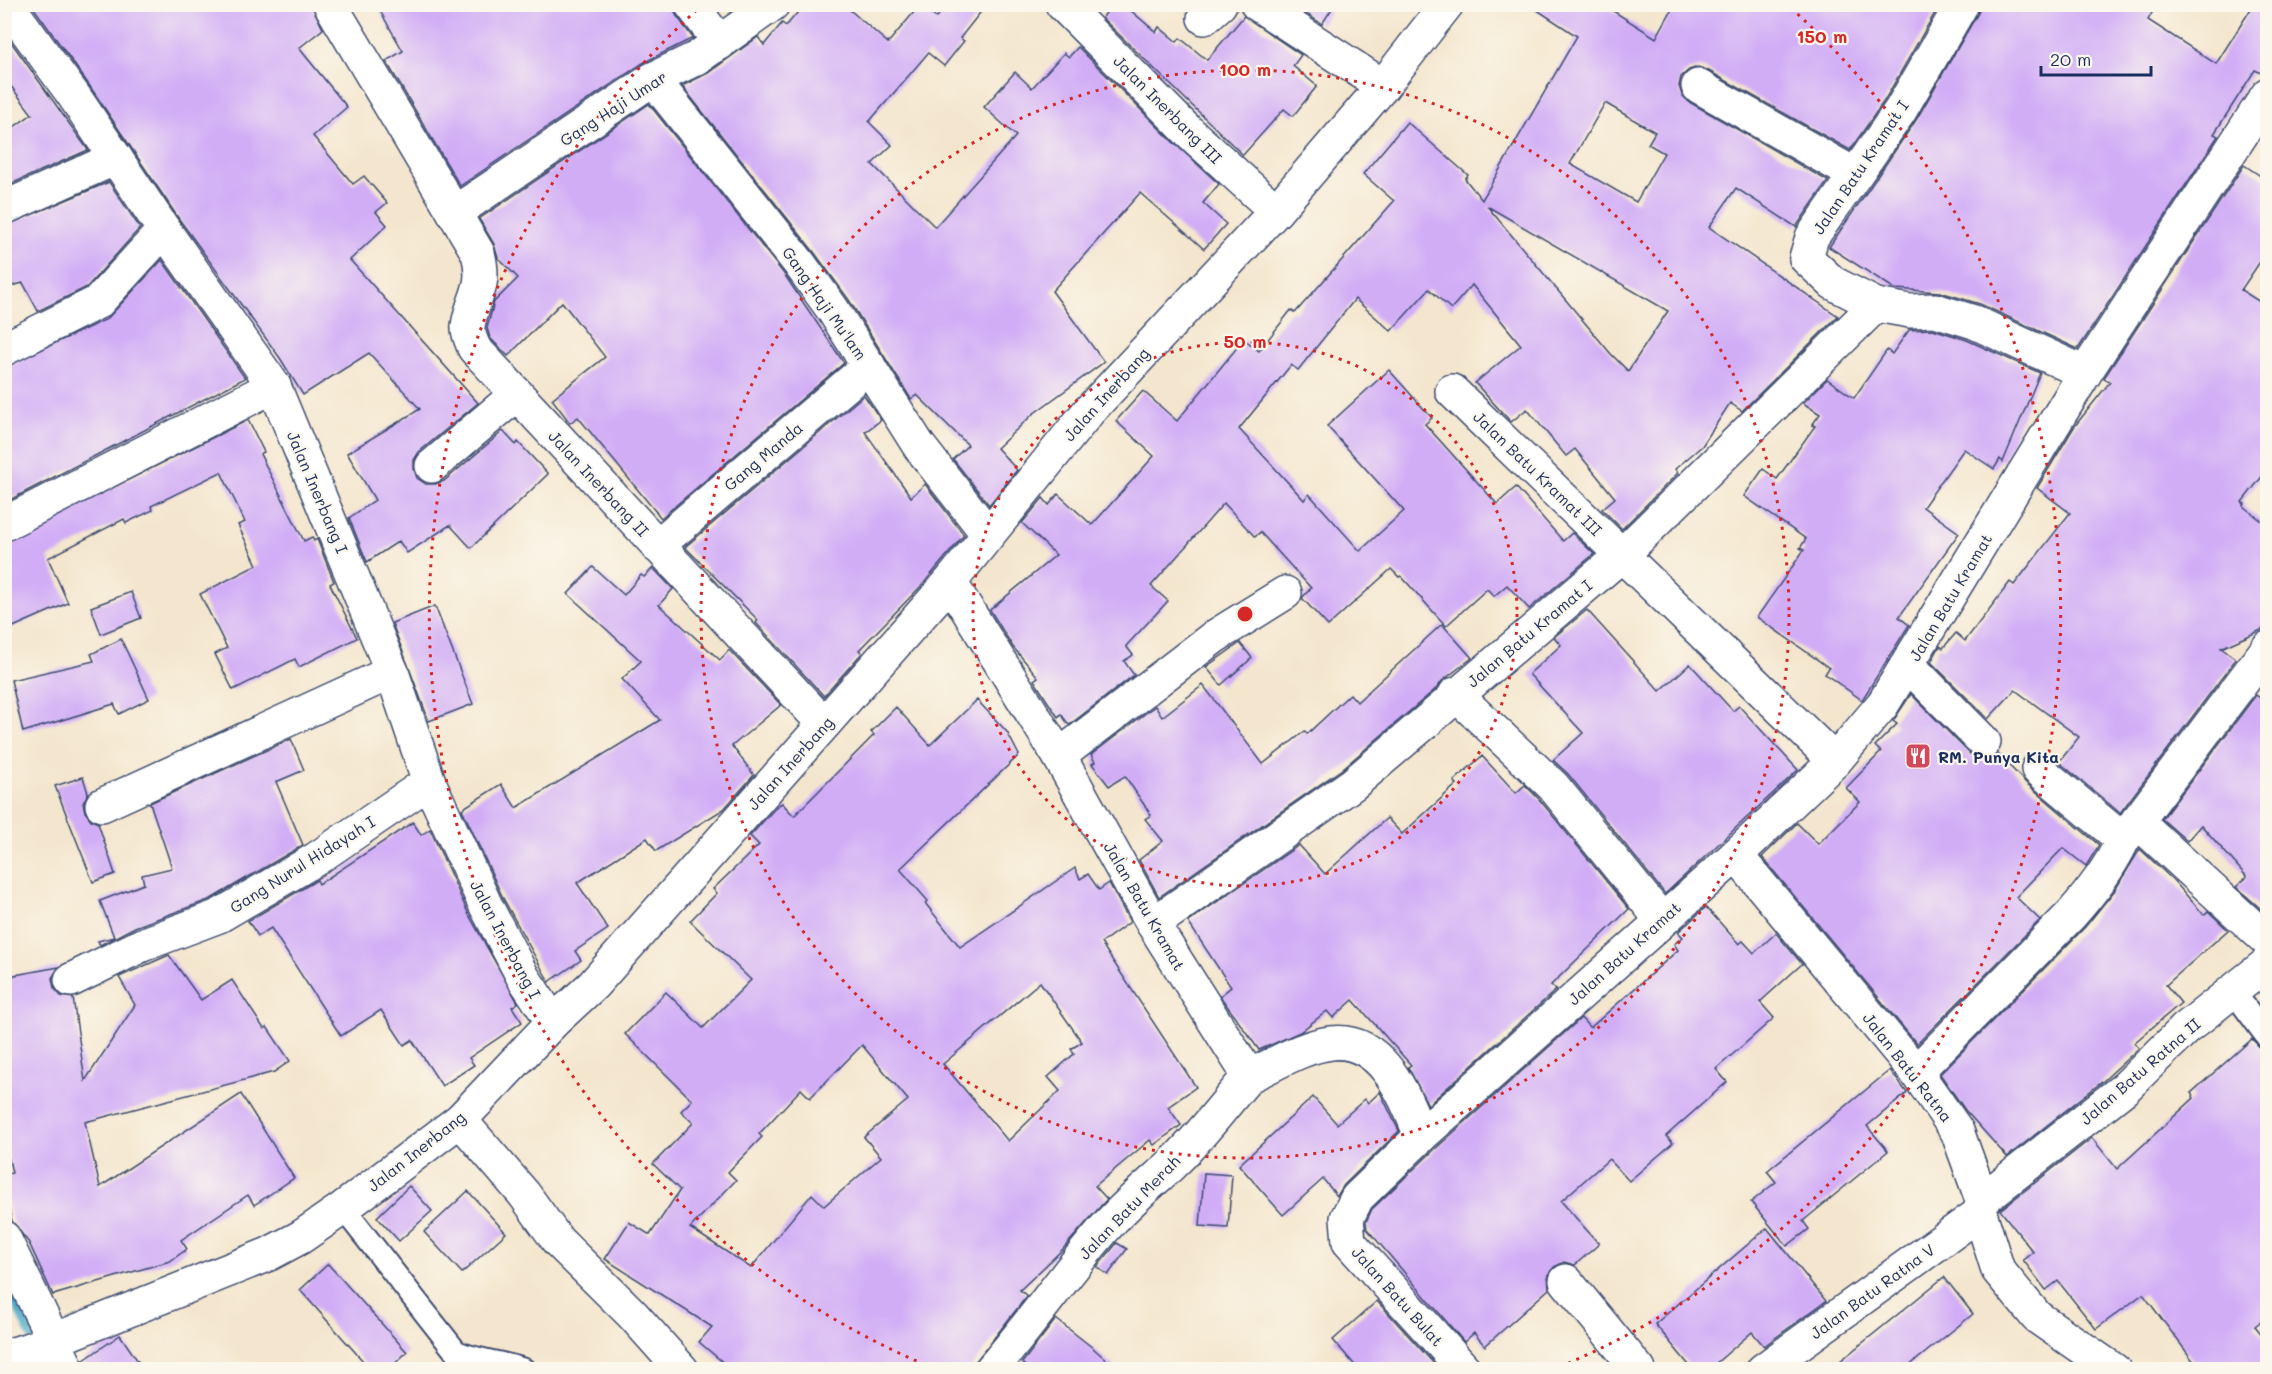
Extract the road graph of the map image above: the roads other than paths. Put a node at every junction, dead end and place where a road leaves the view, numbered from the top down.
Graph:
1 (330, 4) edge
2 (691, 4) edge
3 (773, 4) edge
4 (1062, 4) edge
5 (1257, 4) edge
6 (1447, 4) edge
7 (1962, 4) edge
8 (6, 5) edge
9 (720, 43) junction
10 (653, 79) junction
11 (1383, 86) junction
12 (1698, 86) dead end
13 (2268, 94) edge
14 (116, 158) junction
15 (1854, 174) junction
16 (4, 208) edge
17 (1276, 211) junction
18 (454, 213) junction
19 (164, 230) junction
20 (1876, 305) junction
21 (4, 350) edge
22 (869, 366) junction
23 (2085, 373) junction
24 (274, 386) junction
25 (1452, 391) dead end
26 (517, 394) junction
27 (432, 466) dead end
28 (4, 524) edge
29 (987, 533) junction
30 (657, 546) junction
31 (1623, 554) junction
32 (950, 582) junction
33 (1285, 593) dead end
34 (2268, 648) edge
35 (1908, 665) junction
36 (392, 672) junction
37 (1455, 694) junction
38 (824, 724) junction
39 (1984, 742) dead end
40 (1059, 756) junction
41 (1835, 761) junction
42 (2038, 769) dead end
43 (429, 782) junction
44 (102, 805) dead end
45 (2130, 830) junction
46 (1736, 855) junction
47 (1661, 919) junction
48 (1153, 924) junction
49 (2268, 941) edge
50 (2268, 963) edge
51 (71, 980) dead end
52 (2233, 991) junction
53 (553, 1022) junction
54 (2268, 1038) edge
55 (1916, 1072) junction
56 (1249, 1077) junction
57 (460, 1120) junction
58 (1421, 1136) junction
59 (1981, 1207) junction
60 (344, 1208) junction
61 (4, 1238) edge
62 (1566, 1281) dead end
63 (31, 1348) edge
64 (68, 1370) edge
65 (524, 1370) edge
66 (682, 1370) edge
67 (991, 1370) edge
68 (1465, 1370) edge
69 (1639, 1370) edge
70 (1763, 1370) edge
71 (2114, 1370) edge

1 - 18 street, Jalan Inerbang II
2 - 9 street
3 - 9 street, Gang Haji Umar
4 - 17 street, Jalan Inerbang III
5 - 11 street
6 - 11 street, Jalan Inerbang
7 - 15 street, Jalan Batu Kramat I
8 - 14 street, Jalan Inerbang I
9 - 10 street, Gang Haji Umar
10 - 18 street, Gang Haji Umar
10 - 22 street, Gang Haji Mu'lam
11 - 17 street, Jalan Inerbang
12 - 15 street
13 - 23 street, Jalan Batu Kramat
14 - 16 street
14 - 19 street, Jalan Inerbang I
15 - 20 street, Jalan Batu Kramat I
17 - 29 street, Jalan Inerbang
18 - 26 street, Jalan Inerbang II
19 - 21 street
19 - 24 street, Jalan Inerbang I
20 - 23 street, Jalan Batu Kramat I
20 - 31 street, Jalan Batu Kramat I
22 - 29 street, Gang Haji Mu'lam
22 - 30 street, Gang Manda
23 - 35 street, Jalan Batu Kramat
24 - 28 street
24 - 36 street, Jalan Inerbang I
25 - 31 street, Jalan Batu Kramat III
26 - 27 street
26 - 30 street, Jalan Inerbang II
29 - 32 street, Jalan Inerbang
30 - 38 street, Jalan Inerbang II
31 - 37 street, Jalan Batu Kramat I
31 - 41 street, Jalan Batu Kramat III
32 - 38 street, Jalan Inerbang
32 - 40 street, Jalan Batu Kramat
33 - 40 street
34 - 45 street
35 - 39 street
35 - 41 street, Jalan Batu Kramat
36 - 43 street, Jalan Inerbang I
36 - 44 street
37 - 47 street
37 - 48 street, Jalan Batu Kramat I
38 - 53 street, Jalan Inerbang
40 - 48 street, Jalan Batu Kramat
41 - 46 street, Jalan Batu Kramat
42 - 45 street
43 - 51 street, Gang Nurul Hidayah I
43 - 53 street, Jalan Inerbang I
45 - 49 street
45 - 55 street
46 - 47 street, Jalan Batu Kramat
46 - 55 street, Jalan Batu Ratna
47 - 58 street, Jalan Batu Kramat
48 - 56 street, Jalan Batu Kramat
50 - 52 street, Jalan Batu Ratna II
52 - 54 lane
52 - 59 street, Jalan Batu Ratna II
53 - 57 street, Jalan Inerbang
55 - 59 street, Jalan Batu Ratna
56 - 58 street
56 - 67 street, Jalan Batu Merah
57 - 60 street, Jalan Inerbang
57 - 66 street
58 - 68 street, Jalan Batu Bulat
59 - 70 street, Jalan Batu Ratna V
59 - 71 street, Jalan Batu Ratna
60 - 63 street, Jalan Inerbang
60 - 65 lane
61 - 63 street
62 - 69 street
63 - 64 street

